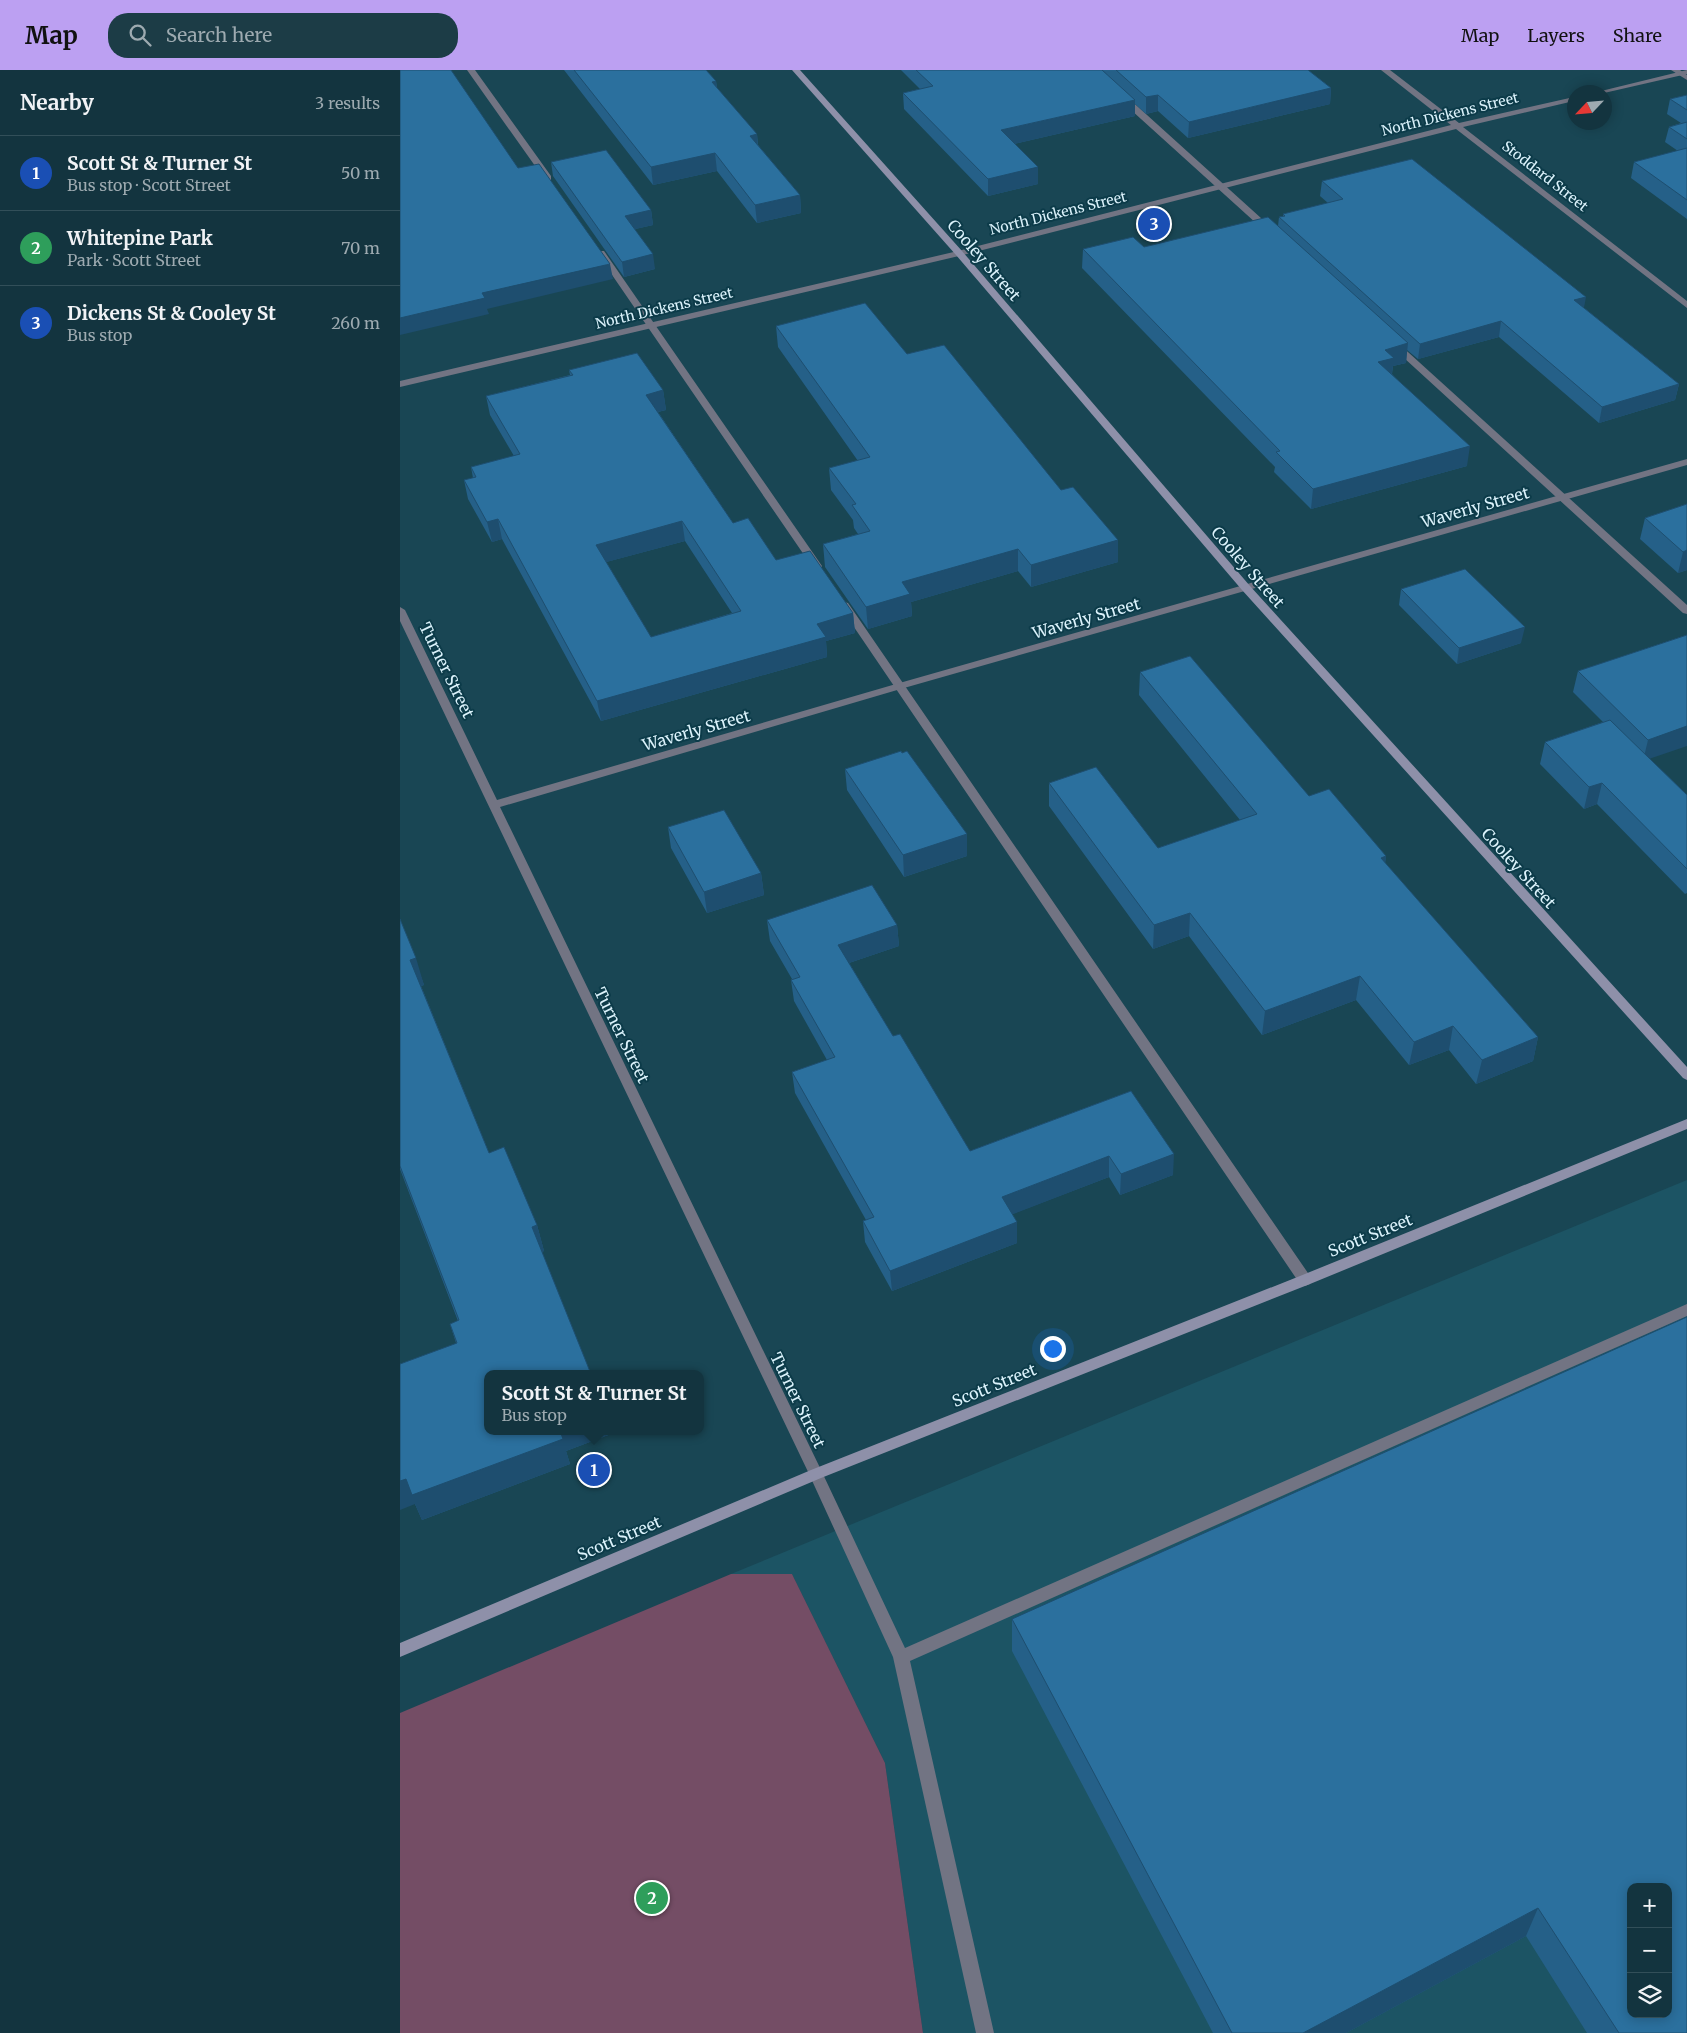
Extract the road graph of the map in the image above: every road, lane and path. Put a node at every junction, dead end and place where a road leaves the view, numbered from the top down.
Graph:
1 (472, 70) edge
2 (796, 70) edge
3 (1385, 70) edge
4 (1683, 74) edge
5 (1113, 89) edge
6 (1612, 90) edge
7 (1567, 101) edge
8 (1458, 126) junction
9 (1221, 186) junction
10 (556, 189) edge
11 (1279, 240) edge
12 (596, 245) edge
13 (959, 253) junction
14 (1687, 305) edge
15 (652, 325) junction
16 (1389, 340) edge
17 (400, 384) edge
18 (1687, 462) edge
19 (1562, 498) junction
20 (821, 571) edge
21 (1246, 588) junction
22 (838, 596) edge
23 (400, 610) edge
24 (1687, 611) edge
25 (900, 686) junction
26 (493, 805) junction
27 (1687, 1075) edge
28 (1687, 1124) edge
29 (1305, 1280) junction
30 (1687, 1310) edge
31 (816, 1474) junction
32 (400, 1650) edge
33 (901, 1657) junction
34 (985, 2033) edge

1 - 10 street
2 - 13 street, Cooley Street
3 - 8 street, Stoddard Street
4 - 6 street
5 - 9 street
7 - 8 street, North Dickens Street
8 - 9 street, North Dickens Street
8 - 14 street, Stoddard Street
9 - 11 street
9 - 13 street, North Dickens Street
12 - 15 street
13 - 15 street, North Dickens Street
13 - 21 street, Cooley Street
15 - 17 street, North Dickens Street
15 - 20 street
16 - 19 street
18 - 19 street, Waverly Street
19 - 21 street, Waverly Street
19 - 24 street
21 - 25 street, Waverly Street
21 - 27 street, Cooley Street
22 - 25 street
23 - 26 street, Turner Street
25 - 26 street, Waverly Street
25 - 29 street
26 - 31 street, Turner Street
28 - 29 street, Scott Street
29 - 31 street, Scott Street
30 - 33 street
31 - 32 street, Scott Street
31 - 33 street, Turner Street
33 - 34 street, Turner Street

